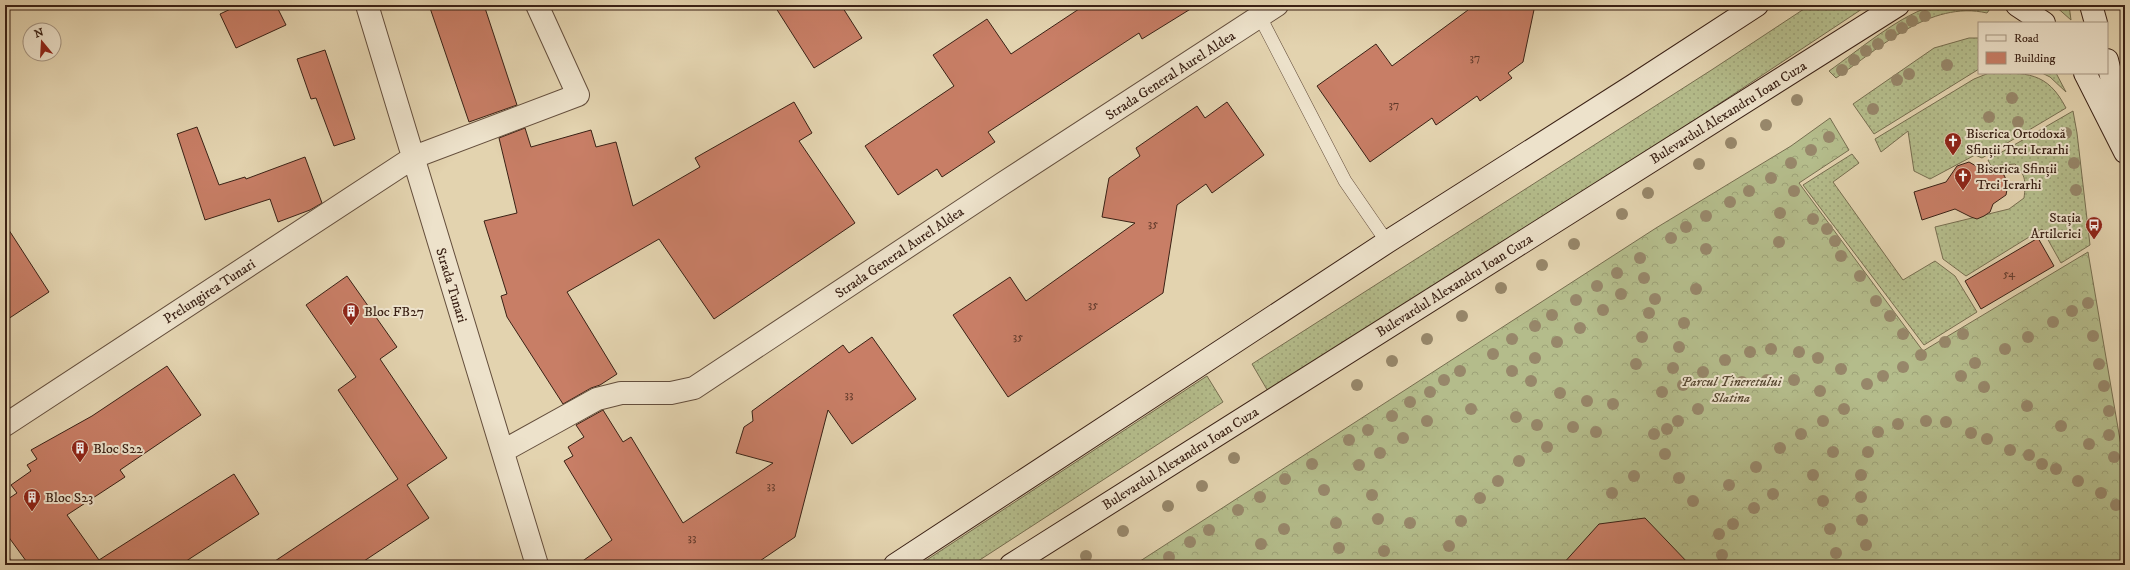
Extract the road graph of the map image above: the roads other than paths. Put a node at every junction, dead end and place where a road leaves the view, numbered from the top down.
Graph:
1 (368, 5) edge
2 (537, 5) edge
3 (1277, 5) edge
4 (1757, 5) edge
5 (1898, 5) edge
6 (2018, 5) edge
7 (2091, 5) edge
8 (1260, 17) junction
9 (2043, 22) edge
10 (2096, 22) edge
11 (2108, 64) edge
12 (2086, 74) edge
13 (2125, 130) edge
14 (2125, 152) edge
15 (414, 157) junction
16 (1387, 242) junction
17 (5, 425) edge
18 (503, 451) junction
19 (537, 565) edge
20 (895, 565) edge
21 (1011, 565) edge

1 - 15 main road, Strada Tunari
2 - 15 main road, Prelungirea Tunari
3 - 8 main road, Strada General Aurel Aldea
4 - 16 main road
5 - 21 main road, Bulevardul Alexandru Ioan Cuza
6 - 9 main road
7 - 10 main road
8 - 16 lane
8 - 18 main road, Strada General Aurel Aldea
11 - 13 main road
12 - 14 main road
15 - 17 main road, Prelungirea Tunari
15 - 18 main road, Strada Tunari
16 - 20 main road
18 - 19 main road, Strada Tunari

